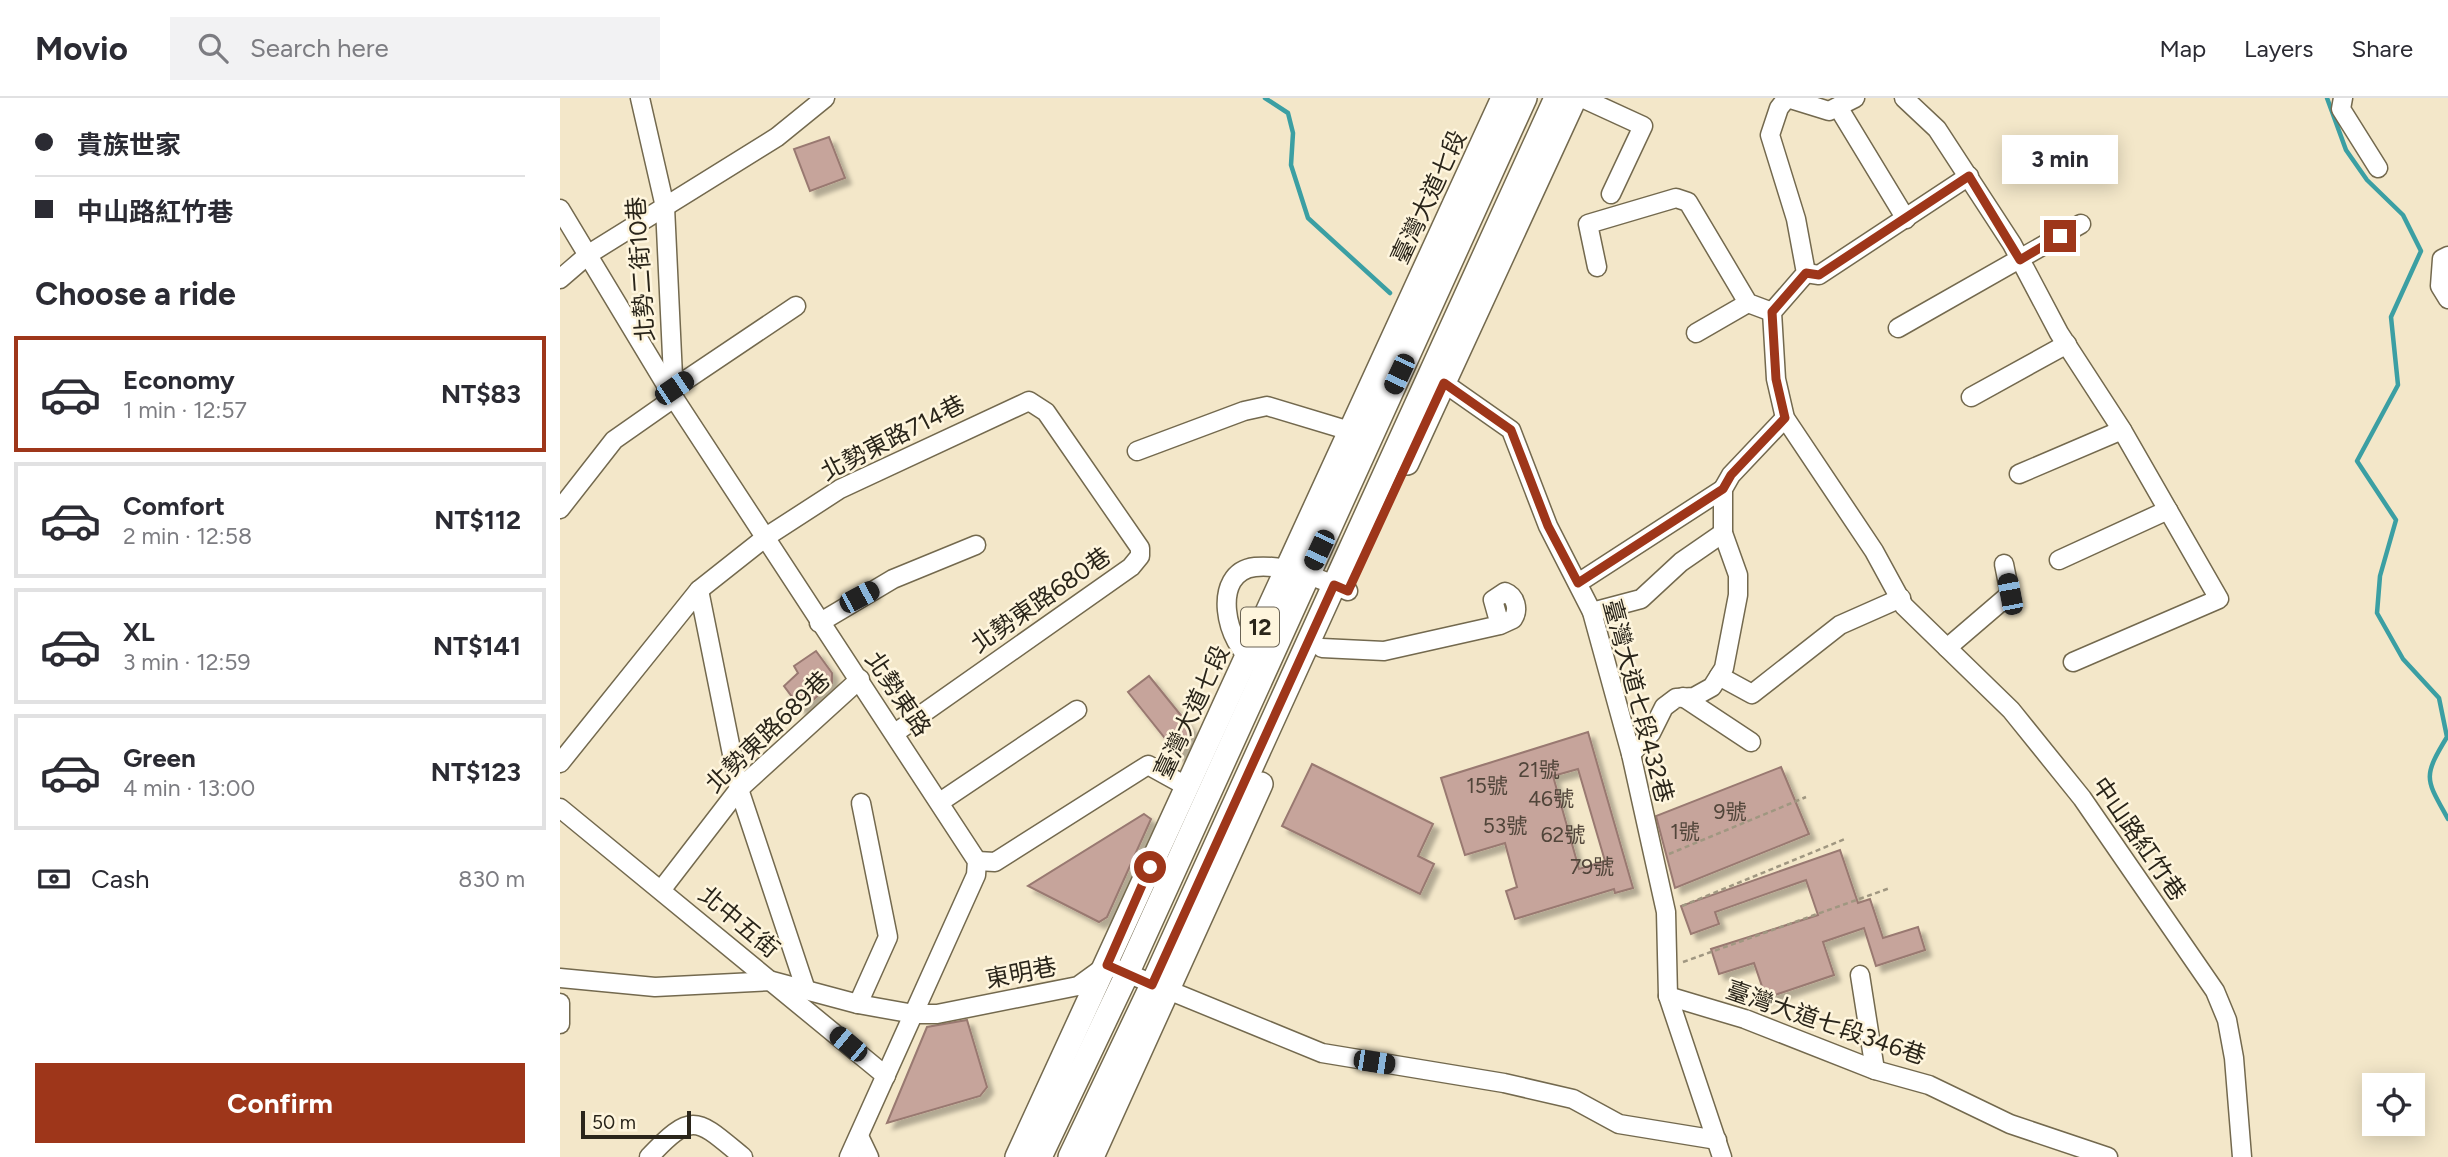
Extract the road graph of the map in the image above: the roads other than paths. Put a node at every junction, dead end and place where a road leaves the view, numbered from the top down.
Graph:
1 (640, 98) edge
2 (825, 98) edge
3 (1503, 98) edge
4 (1525, 98) edge
5 (1556, 98) edge
6 (1575, 98) edge
7 (1582, 98) edge
8 (1786, 98) edge
9 (1856, 98) edge
10 (1904, 98) edge
11 (2343, 98) edge
12 (1838, 107) junction
13 (2378, 168) dead end
14 (1969, 176) junction
15 (1611, 194) dead end
16 (665, 206) junction
17 (560, 209) edge
18 (1906, 219) junction
19 (2081, 225) dead end
20 (589, 254) junction
21 (2448, 256) edge
22 (2020, 260) junction
23 (1597, 267) dead end
24 (1806, 273) junction
25 (560, 279) edge
26 (2448, 299) edge
27 (1748, 303) junction
28 (796, 306) dead end
29 (1772, 312) junction
30 (1898, 328) dead end
31 (1696, 333) dead end
32 (2067, 344) junction
33 (1444, 383) junction
34 (674, 393) junction
35 (1971, 397) dead end
36 (1046, 412) joint
37 (1785, 418) junction
38 (2122, 430) junction
39 (1350, 431) junction
40 (1137, 451) dead end
41 (2019, 474) dead end
42 (1723, 489) junction
43 (560, 509) edge
44 (2168, 510) junction
45 (1723, 533) junction
46 (766, 537) junction
47 (976, 545) dead end
48 (2059, 560) dead end
49 (2004, 564) dead end
50 (1297, 572) junction
51 (1578, 583) junction
52 (1341, 588) junction
53 (699, 590) junction
54 (1900, 598) junction
55 (1592, 612) junction
56 (819, 623) junction
57 (1500, 625) dead end
58 (1322, 648) junction
59 (1947, 648) junction
60 (1256, 662) junction
61 (2073, 662) dead end
62 (1719, 676) junction
63 (860, 679) junction
64 (1683, 697) junction
65 (1077, 710) dead end
66 (895, 733) junction
67 (1751, 743) dead end
68 (1631, 754) junction
69 (560, 763) edge
70 (1186, 786) junction
71 (739, 789) junction
72 (940, 802) junction
73 (861, 803) dead end
74 (560, 808) edge
75 (977, 860) junction
76 (662, 889) junction
77 (1117, 970) junction
78 (1860, 975) dead end
79 (560, 978) edge
80 (772, 981) junction
81 (1159, 988) junction
82 (806, 990) junction
83 (1668, 996) junction
84 (560, 1003) edge
85 (858, 1004) junction
86 (914, 1014) junction
87 (560, 1024) edge
88 (1875, 1070) junction
89 (886, 1076) junction
90 (859, 1136) junction
91 (1720, 1148) edge
92 (649, 1157) edge
93 (743, 1157) edge
94 (849, 1157) edge
95 (869, 1157) edge
96 (1017, 1157) edge
97 (1040, 1157) edge
98 (1070, 1157) edge
99 (1092, 1157) edge
100 (2108, 1157) edge
101 (2242, 1157) edge

1 - 16 street, 北勢二街10巷
2 - 16 street
3 - 39 main road, 臺灣大道七段 / 12
4 - 50 main road, 臺灣大道七段 / 12
5 - 52 main road, 12
6 - 33 main road, 12
7 - 15 street
8 - 12 street
8 - 24 street
9 - 12 street
10 - 14 street
11 - 13 street
12 - 18 street
14 - 18 street
14 - 22 street
16 - 20 street
16 - 34 street, 北勢二街10巷
17 - 20 street, 北勢東路
18 - 24 street
19 - 22 street
20 - 25 street
20 - 34 street, 北勢東路
21 - 26 street
22 - 30 street
22 - 32 street
23 - 27 street
24 - 29 street
27 - 29 street
27 - 31 street
28 - 34 street
29 - 37 street, 中山路紅竹巷
32 - 35 street
32 - 38 street
33 - 51 street, 臺灣大道七段432巷
33 - 52 main road, 12
34 - 43 street
34 - 46 street, 北勢東路
36 - 46 street, 北勢東路714巷
36 - 66 street, 北勢東路680巷
37 - 42 street
37 - 54 street, 中山路紅竹巷
38 - 41 street
38 - 44 street
39 - 40 street
39 - 50 main road, 臺灣大道七段 / 12
42 - 45 street
42 - 51 street
44 - 48 street
44 - 61 street
45 - 55 street
45 - 62 street
46 - 53 street
46 - 56 street, 北勢東路
47 - 56 street
49 - 59 street
50 - 52 street
50 - 60 main road, 臺灣大道七段 / 12
50 - 60 street
51 - 55 street, 臺灣大道七段432巷
52 - 58 main road, 12
52 - 81 main road, 12
53 - 69 street
53 - 71 street
54 - 59 street, 中山路紅竹巷
54 - 62 street
55 - 68 street, 臺灣大道七段432巷
56 - 63 street, 北勢東路
57 - 58 street
58 - 81 main road, 12
59 - 101 street, 中山路紅竹巷
60 - 70 main road, 臺灣大道七段 / 12
60 - 77 main road, 臺灣大道七段 / 12
62 - 64 street
63 - 66 street, 北勢東路
63 - 71 street, 北勢東路689巷
64 - 67 street
64 - 68 street
65 - 72 street
66 - 72 street, 北勢東路
68 - 83 street, 臺灣大道七段432巷
70 - 75 street
70 - 77 main road, 臺灣大道七段 / 12
71 - 76 street, 北勢東路689巷
71 - 82 street
72 - 75 street, 北勢東路
73 - 85 street
74 - 76 street, 北中五街
75 - 86 street
76 - 80 street, 北中五街
77 - 81 street
77 - 86 street, 東明巷
77 - 96 main road, 臺灣大道七段 / 12
77 - 97 main road, 臺灣大道七段 / 12
78 - 88 street
79 - 80 street
80 - 82 street, 東明巷
80 - 89 street, 北中五街
81 - 91 street
81 - 98 main road, 12
81 - 99 main road, 12
82 - 85 street, 東明巷
83 - 88 street, 臺灣大道七段346巷
83 - 91 street
84 - 87 street
85 - 86 street, 東明巷
86 - 89 street
88 - 100 street, 臺灣大道七段346巷
89 - 90 street
90 - 94 street
90 - 95 street
92 - 93 street

